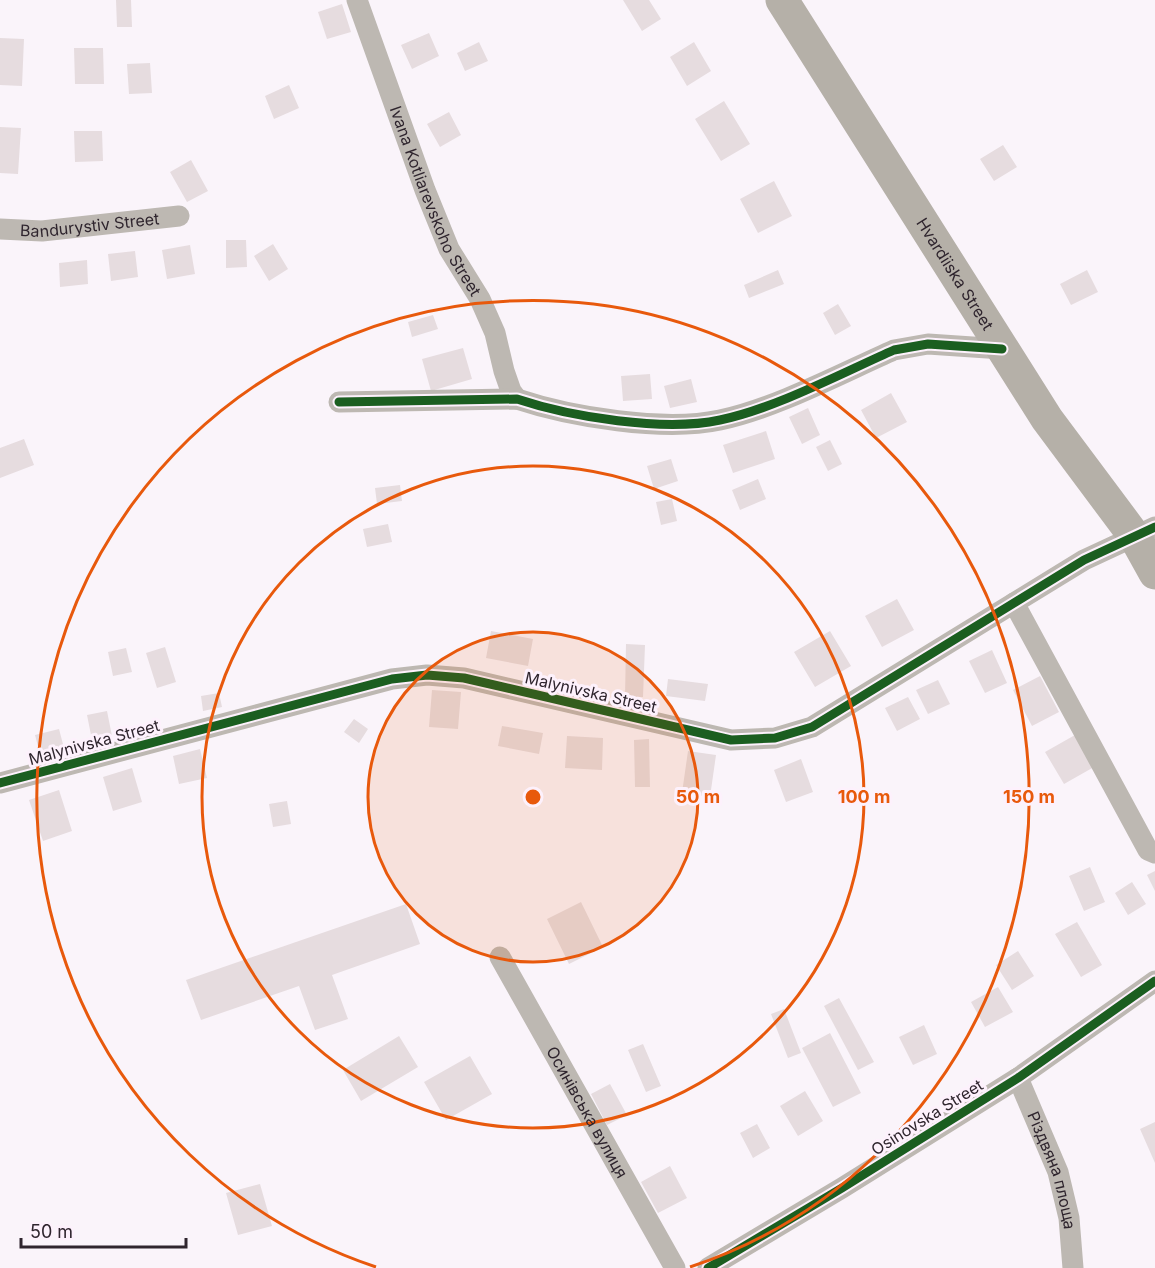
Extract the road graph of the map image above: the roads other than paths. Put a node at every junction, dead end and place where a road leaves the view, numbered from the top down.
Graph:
1 (357, 0) edge
2 (782, 0) edge
3 (179, 216) dead end
4 (0, 229) edge
5 (1002, 350) junction
6 (517, 399) junction
7 (339, 402) dead end
8 (1145, 532) edge
9 (1155, 573) edge
10 (1014, 603) junction
11 (0, 783) edge
12 (1155, 853) edge
13 (500, 957) dead end
14 (1155, 981) edge
15 (1018, 1078) junction
16 (675, 1268) edge
17 (708, 1268) edge
18 (1073, 1268) edge

1 - 6 street, Ivana Kotliarevskoho Street
2 - 5 main road, Hvardiiska Street
3 - 4 street, Bandurystiv Street
5 - 6 street
5 - 8 main road, Hvardiiska Street
6 - 7 street
8 - 9 main road, Hvardiiska Street
8 - 10 street, Malynivska Street
10 - 11 street, Malynivska Street
10 - 12 street
13 - 16 street, Осинівська вулиця
14 - 15 street, Osinovska Street
15 - 17 street, Osinovska Street
15 - 18 street, Різдвяна площа

